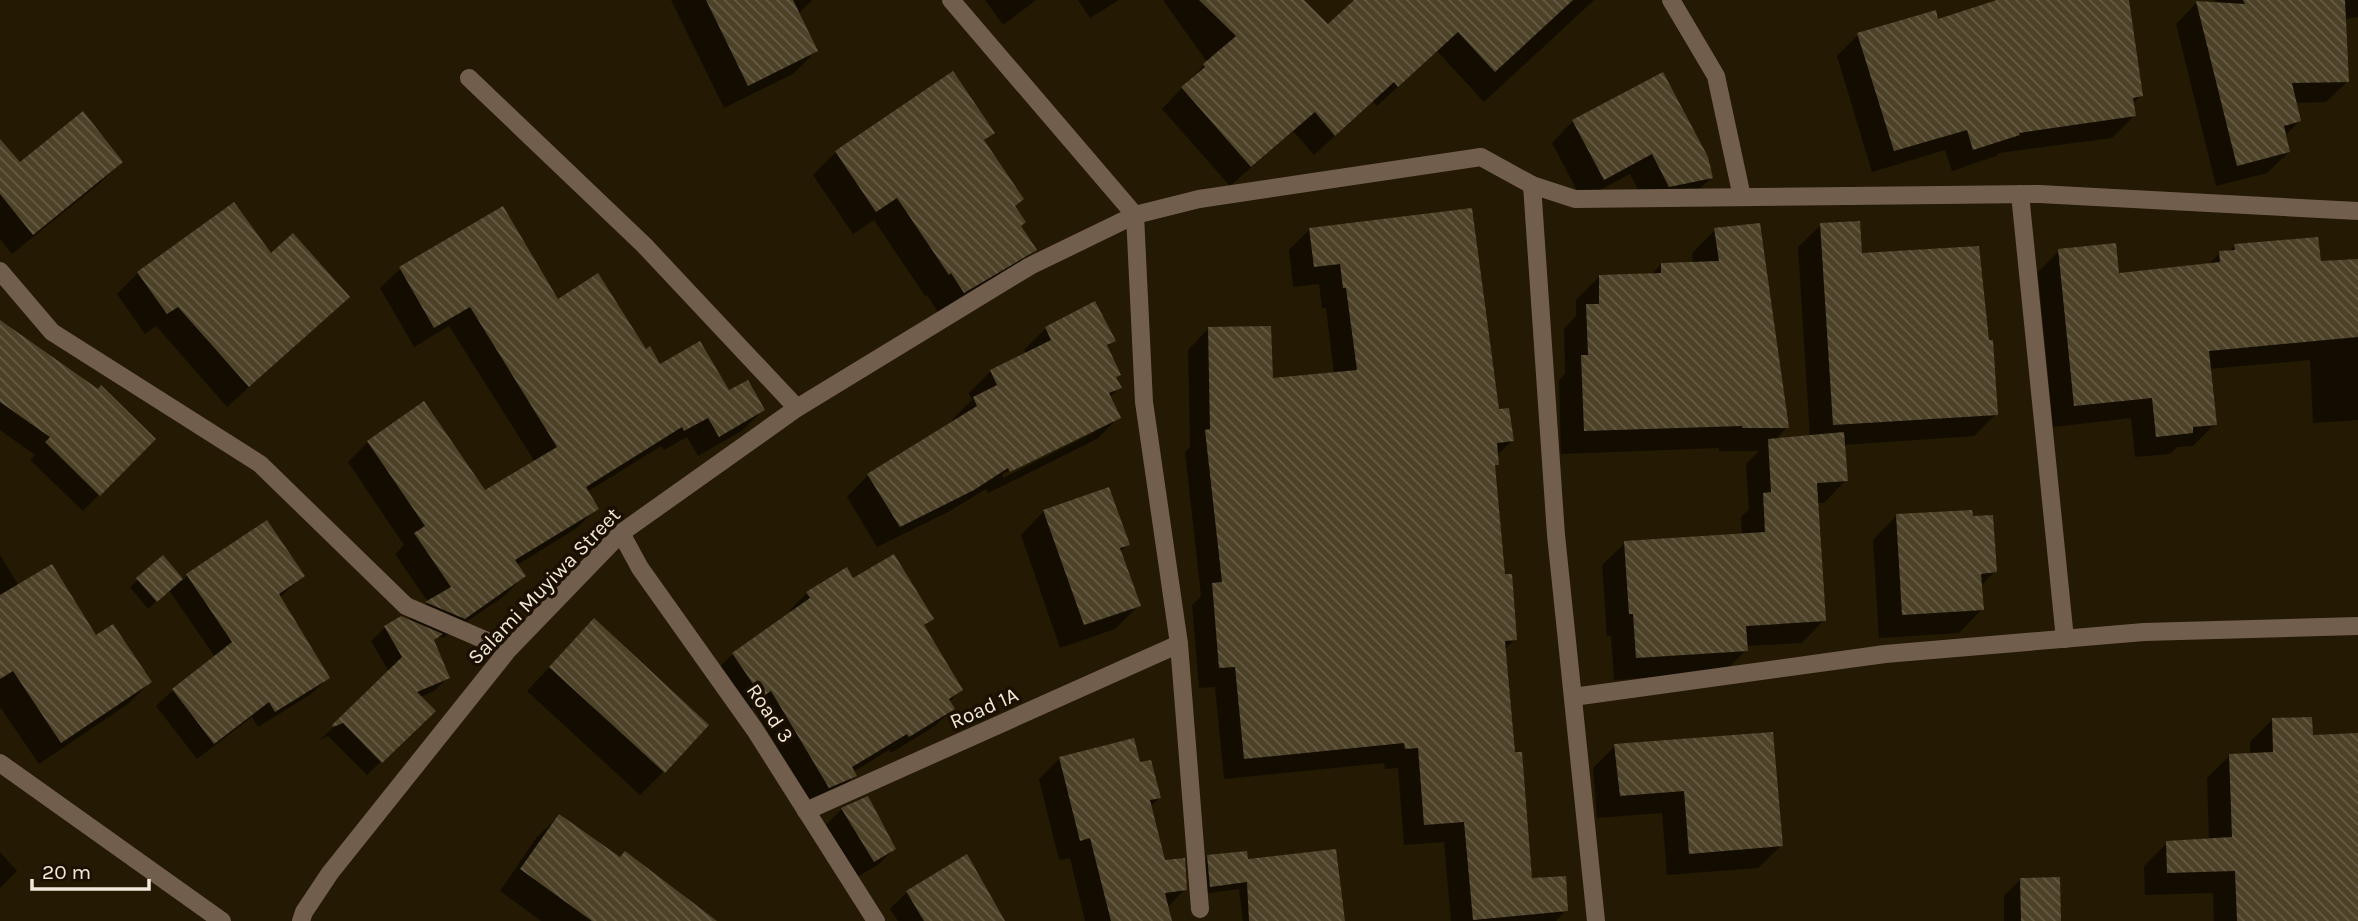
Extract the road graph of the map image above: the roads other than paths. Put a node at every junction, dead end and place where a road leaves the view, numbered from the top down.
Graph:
1 (951, 0) edge
2 (1671, 0) edge
3 (469, 78) dead end
4 (1532, 185) junction
5 (2020, 194) junction
6 (1742, 197) junction
7 (2358, 211) edge
8 (1135, 215) junction
9 (0, 271) edge
10 (797, 408) junction
11 (621, 533) junction
12 (2358, 626) edge
13 (2065, 639) junction
14 (1180, 644) junction
15 (508, 650) junction
16 (1573, 697) junction
17 (0, 763) edge
18 (806, 811) junction
19 (1200, 909) dead end
20 (222, 921) edge
21 (301, 921) edge
22 (876, 921) edge
23 (1596, 921) edge

1 - 8 street
2 - 6 street
3 - 10 street
4 - 6 street, Salami Muyiwa Street
4 - 8 street, Salami Muyiwa Street
4 - 16 street
5 - 6 street, Salami Muyiwa Street
5 - 7 street, Salami Muyiwa Street
5 - 13 street
8 - 10 street, Salami Muyiwa Street
8 - 14 street
9 - 15 street
10 - 11 street, Salami Muyiwa Street
11 - 15 street, Salami Muyiwa Street
11 - 18 street, Road 3
12 - 13 street
13 - 16 street
14 - 18 street, Road 1A
14 - 19 street
15 - 21 street, Salami Muyiwa Street
16 - 23 street
17 - 20 street
18 - 22 street, Road 3

